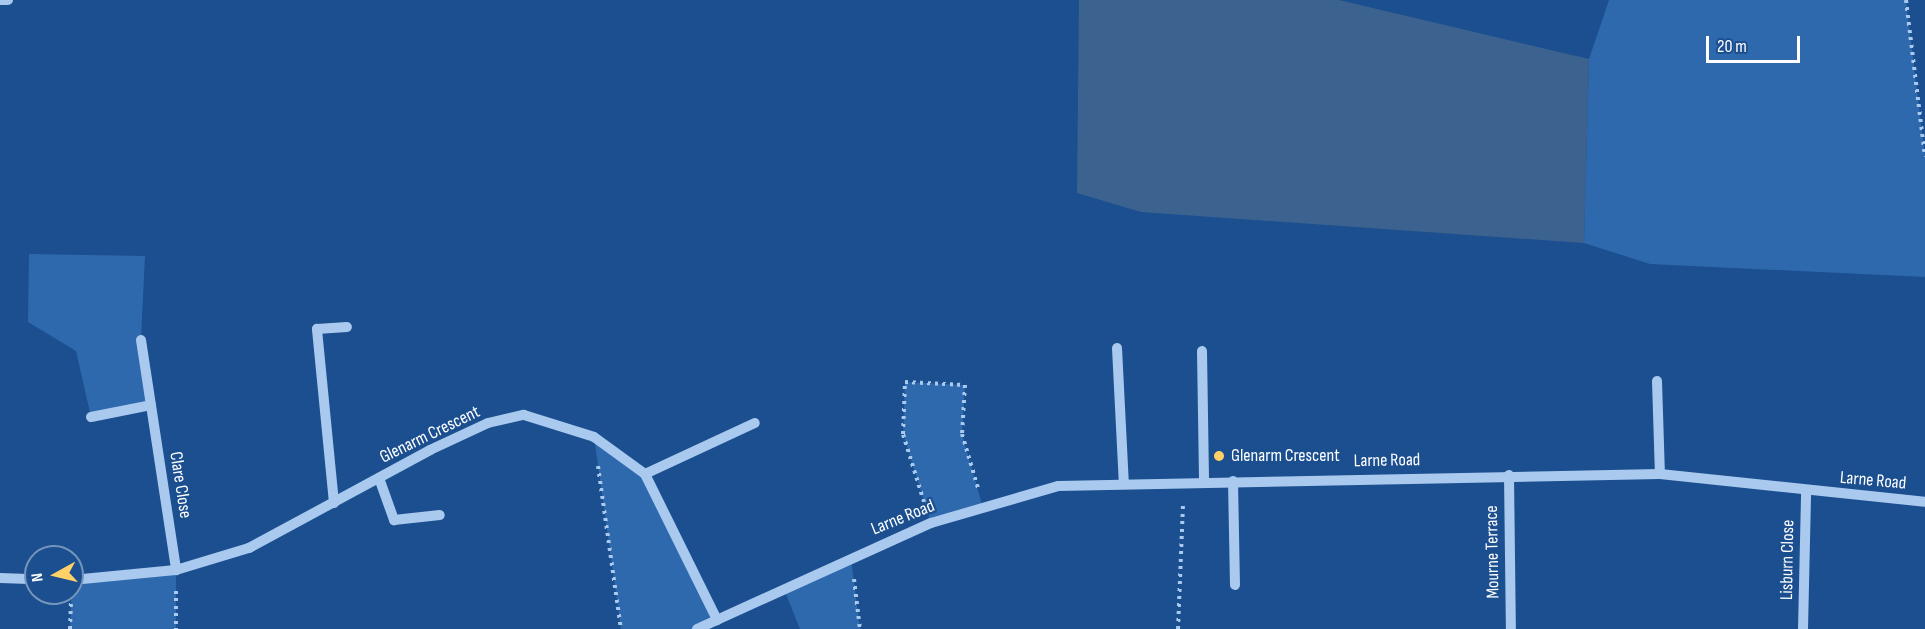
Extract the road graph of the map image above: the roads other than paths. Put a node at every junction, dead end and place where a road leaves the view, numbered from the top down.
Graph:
1 (0, 0) edge
2 (8, 0) edge
3 (346, 327) dead end
4 (141, 340) dead end
5 (1117, 348) dead end
6 (1202, 351) dead end
7 (1657, 381) dead end
8 (151, 405) junction
9 (91, 417) dead end
10 (755, 423) dead end
11 (645, 474) junction
12 (1660, 474) junction
13 (1509, 475) junction
14 (379, 478) junction
15 (1233, 481) junction
16 (1204, 482) junction
17 (1124, 484) junction
18 (1806, 492) junction
19 (334, 502) junction
20 (1925, 502) edge
21 (440, 515) dead end
22 (176, 570) junction
23 (0, 578) edge
24 (24, 579) edge
25 (84, 579) edge
26 (1235, 585) dead end
27 (717, 620) junction
28 (697, 629) edge
29 (1511, 629) edge
30 (1803, 629) edge

1 - 2 street
3 - 19 street
4 - 8 street, Clare Close
5 - 17 street
6 - 16 street
7 - 12 street
8 - 9 street
8 - 22 street, Clare Close
10 - 11 street
11 - 14 street, Glenarm Crescent
11 - 27 street, Glenarm Crescent
12 - 13 street, Larne Road
12 - 18 street, Larne Road
13 - 15 street, Larne Road
13 - 29 street, Mourne Terrace
14 - 19 street, Glenarm Crescent
14 - 21 street
15 - 16 street, Larne Road
15 - 26 street
16 - 17 street, Larne Road
17 - 27 street, Larne Road
18 - 20 street, Larne Road
18 - 30 street, Lisburn Close
19 - 22 street, Glenarm Crescent
22 - 25 street, Glenarm Crescent
23 - 24 street
27 - 28 street, Larne Road

